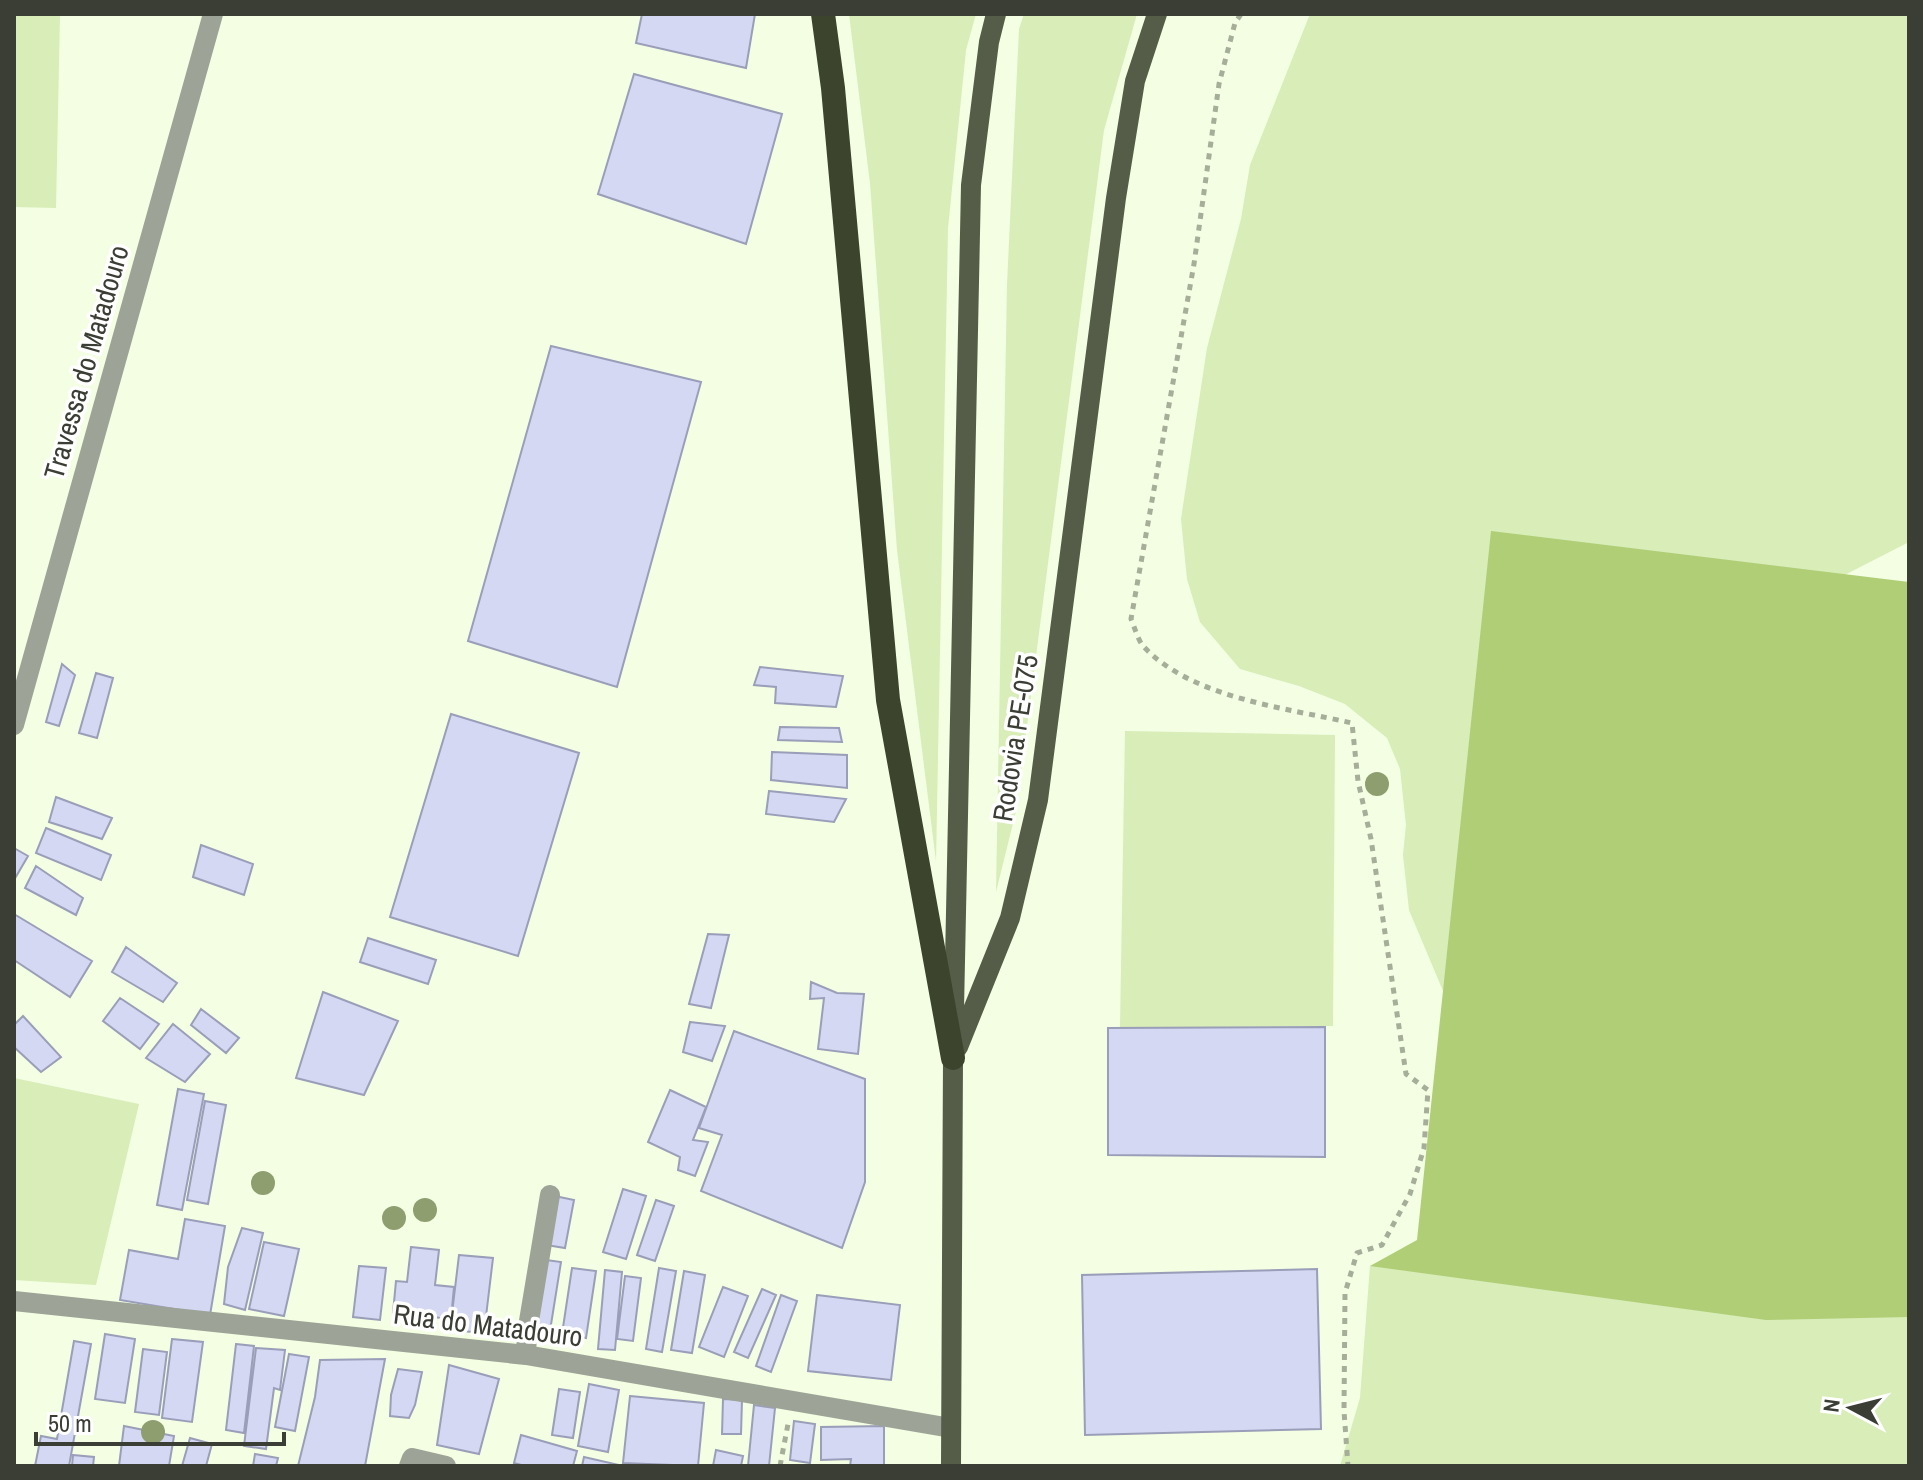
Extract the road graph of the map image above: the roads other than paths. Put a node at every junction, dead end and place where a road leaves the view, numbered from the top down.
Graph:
1 (213, 14) edge
2 (823, 14) edge
3 (996, 14) edge
4 (1157, 14) edge
5 (14, 725) edge
6 (953, 1058) junction
7 (550, 1195) dead end
8 (14, 1301) edge
9 (526, 1355) junction
10 (951, 1428) junction
11 (410, 1462) edge
12 (446, 1466) edge
13 (951, 1466) edge

1 - 5 street, Travessa do Matadouro
2 - 6 highway
3 - 6 main road
4 - 6 main road, Rodovia PE-075
6 - 10 main road, Rodovia PE-075
7 - 9 street
8 - 9 street, Rua do Matadouro
9 - 10 street, Rua do Matadouro
10 - 13 main road, Rodovia PE-075
11 - 12 street

